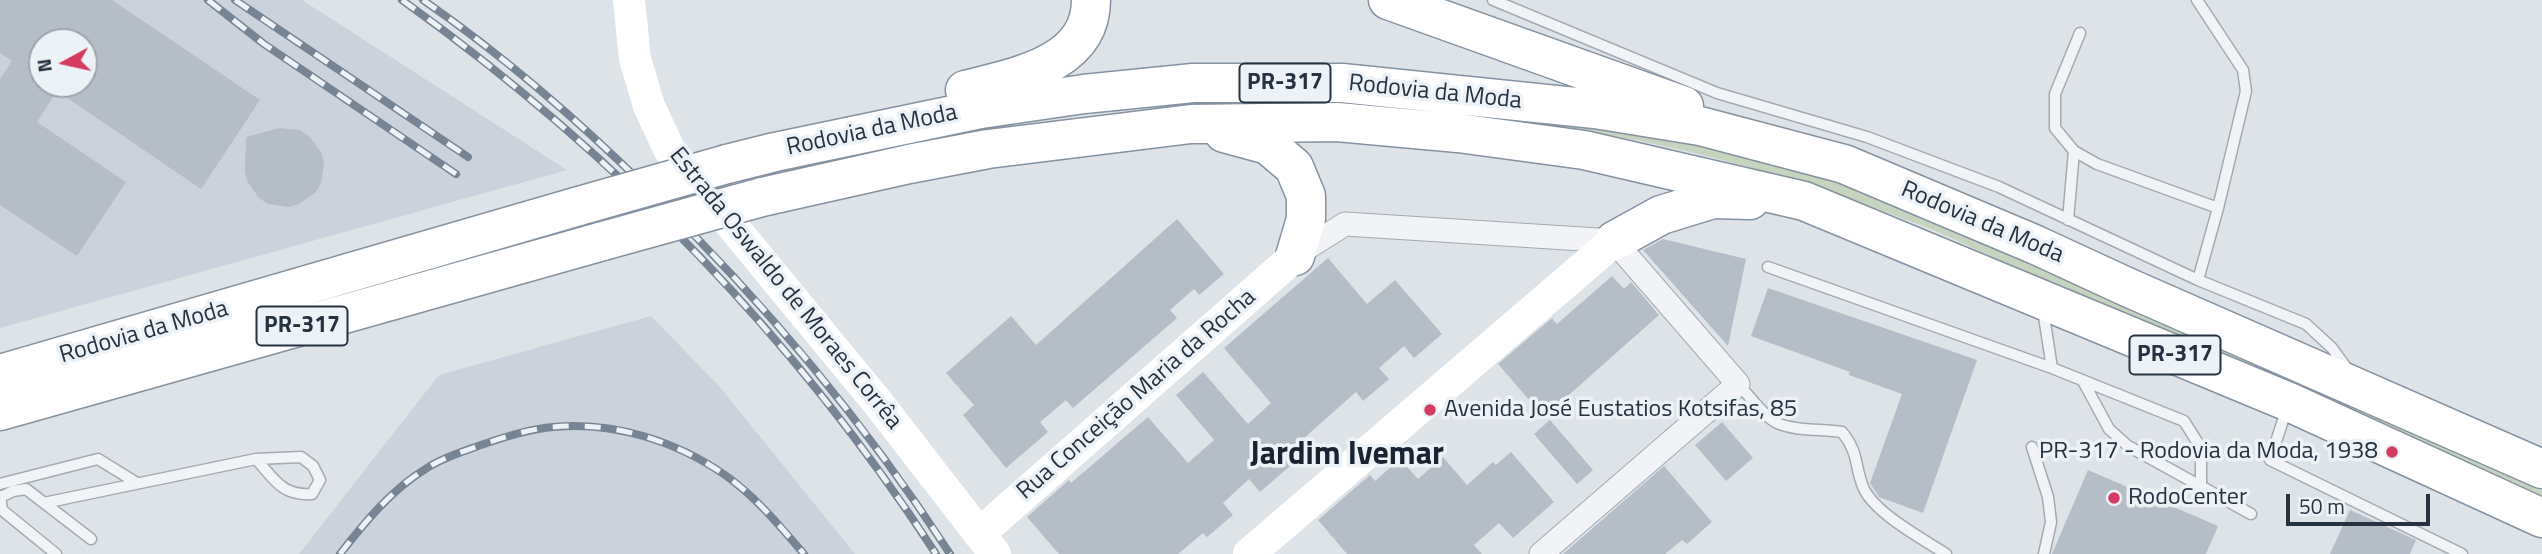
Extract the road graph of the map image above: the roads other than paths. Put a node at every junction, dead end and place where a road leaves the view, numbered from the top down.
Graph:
1 (629, 0) edge
2 (1091, 0) edge
3 (1493, 0) edge
4 (2197, 0) edge
5 (1406, 3) edge
6 (2080, 33) dead end
7 (1191, 124) junction
8 (2074, 151) junction
9 (775, 152) junction
10 (1844, 164) junction
11 (1804, 201) junction
12 (2218, 208) junction
13 (2068, 220) junction
14 (1614, 242) junction
15 (1295, 256) junction
16 (1768, 267) dead end
17 (2198, 280) junction
18 (2042, 300) junction
19 (2052, 368) junction
20 (0, 374) edge
21 (2083, 381) junction
22 (1738, 384) junction
23 (2361, 390) junction
24 (2289, 402) junction
25 (0, 411) edge
26 (2032, 447) dead end
27 (256, 458) junction
28 (2542, 469) edge
29 (137, 483) junction
30 (0, 484) edge
31 (2202, 488) junction
32 (0, 496) edge
33 (44, 503) junction
34 (1, 511) edge
35 (2251, 514) dead end
36 (2542, 518) edge
37 (91, 539) dead end
38 (987, 544) edge
39 (57, 554) edge
40 (1249, 554) edge
41 (1541, 554) edge
42 (1946, 554) edge
43 (2043, 554) edge
44 (2462, 554) edge

1 - 38 street, Estrada Oswaldo de Moraes Corrêa
2 - 9 highway
3 - 13 lane
4 - 12 lane
5 - 10 highway
6 - 8 lane
7 - 11 highway, Rodovia da Moda / PR-317
7 - 15 highway
7 - 25 highway, Rodovia da Moda / PR-317, bridge
8 - 12 lane
8 - 13 lane
9 - 10 highway, Rodovia da Moda / PR-317
9 - 20 highway, Rodovia da Moda / PR-317, bridge
10 - 23 highway, Rodovia da Moda / PR-317
11 - 14 highway
11 - 18 highway, Rodovia da Moda / PR-317
12 - 17 lane
13 - 17 lane
14 - 15 street
14 - 22 street
14 - 40 street
15 - 38 street, Rua Conceição Maria da Rocha
16 - 19 lane
17 - 23 lane
18 - 19 lane
18 - 24 highway, Rodovia da Moda / PR-317
19 - 21 lane
21 - 31 lane
21 - 31 lane
22 - 41 street
22 - 42 lane
23 - 28 highway, Rodovia da Moda / PR-317
24 - 36 highway, Rodovia da Moda / PR-317
24 - 44 lane
26 - 43 lane
27 - 27 lane
27 - 29 lane
29 - 30 lane
29 - 33 lane
31 - 35 lane
32 - 33 lane
32 - 34 lane
33 - 37 lane
34 - 39 lane

